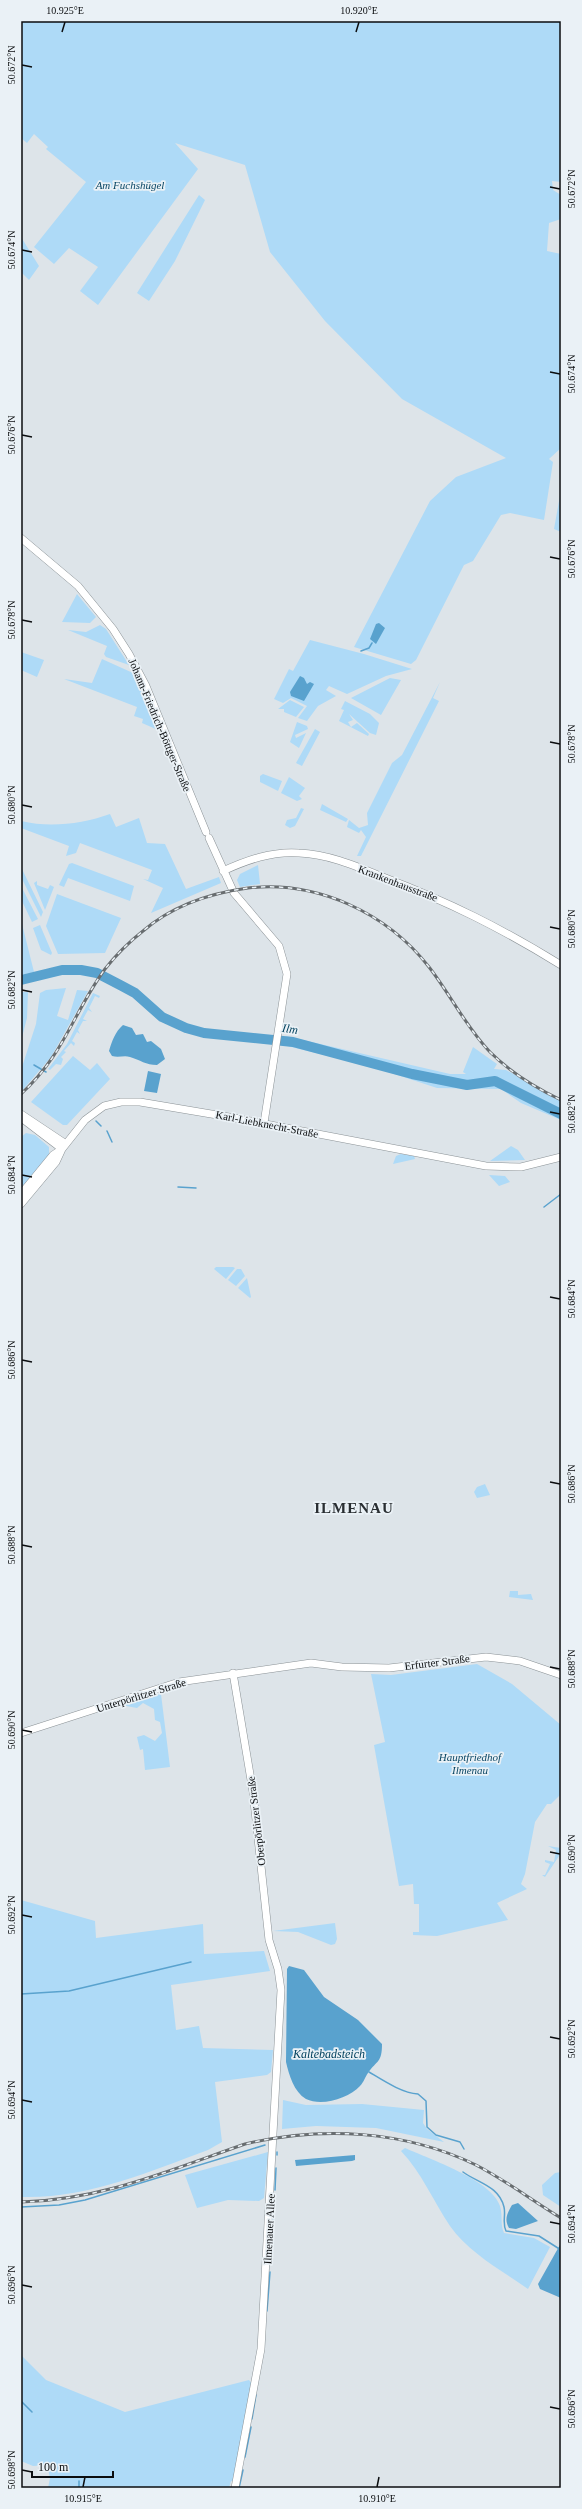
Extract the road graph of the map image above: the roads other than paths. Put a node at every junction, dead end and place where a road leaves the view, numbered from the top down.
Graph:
1 (21, 538) edge
2 (223, 871) junction
3 (561, 966) edge
4 (21, 1115) edge
5 (264, 1123) junction
6 (64, 1147) junction
7 (561, 1158) edge
8 (21, 1194) edge
9 (21, 1204) edge
10 (311, 1663) joint
11 (233, 1674) junction
12 (561, 1674) edge
13 (21, 1733) edge
14 (278, 1969) joint
15 (235, 2488) edge

1 - 2 street, Johann-Friedrich-Böttger-Straße
2 - 3 street, Krankenhausstraße
2 - 5 street, Johann-Friedrich-Böttger-Straße
4 - 6 street
5 - 6 street, Karl-Liebknecht-Straße
5 - 7 street, Karl-Liebknecht-Straße
6 - 8 street
6 - 9 street
10 - 11 street, Unterpörlitzer Straße
10 - 12 street, Erfurter Straße
11 - 13 street, Unterpörlitzer Straße
11 - 14 street, Oberpörlitzer Straße
14 - 15 street, Ilmenauer Allee

